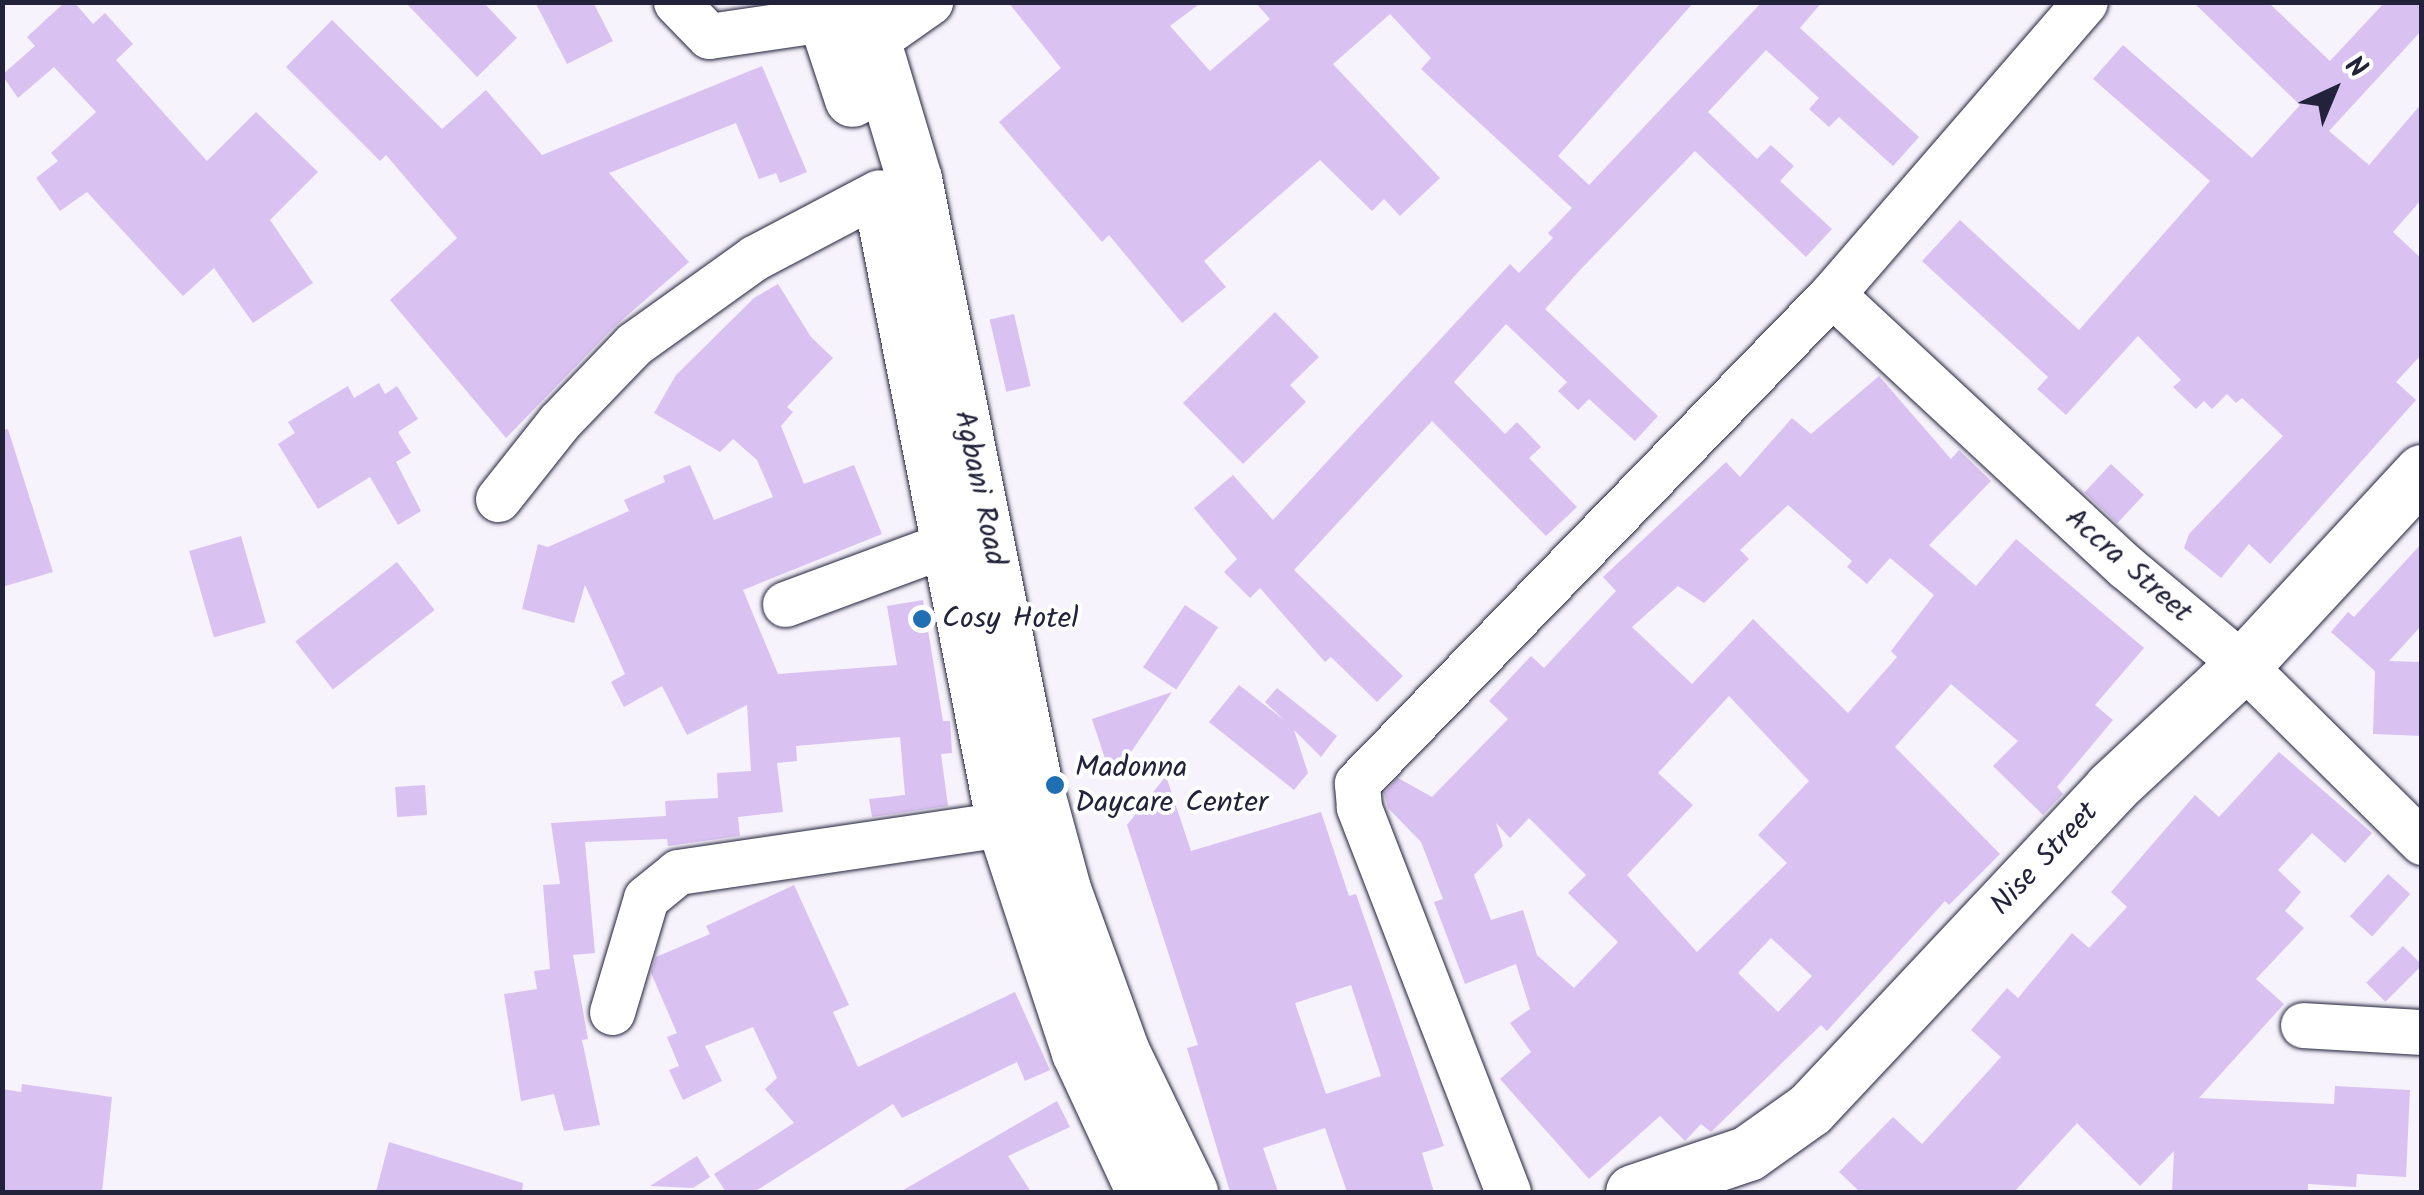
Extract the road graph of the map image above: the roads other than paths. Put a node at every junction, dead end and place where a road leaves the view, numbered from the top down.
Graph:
1 (676, 2) edge
2 (930, 2) edge
3 (2085, 2) edge
4 (845, 17) edge
5 (880, 192) junction
6 (1832, 294) junction
7 (2419, 477) edge
8 (498, 499) dead end
9 (947, 544) junction
10 (785, 604) dead end
11 (2242, 665) junction
12 (1004, 824) junction
13 (2422, 842) edge
14 (612, 1012) dead end
15 (2303, 1025) dead end
16 (2422, 1032) edge
17 (1144, 1192) edge
18 (1190, 1192) edge
19 (1508, 1192) edge
20 (1633, 1192) edge

1 - 4 street
2 - 4 street
3 - 6 street
4 - 5 main road, Agbani Road
4 - 18 main road, Agbani Road
5 - 8 street
5 - 9 main road, Agbani Road
6 - 11 street, Accra Street
6 - 19 street
7 - 11 main road, Nise Street
9 - 10 street
9 - 12 main road, Agbani Road
11 - 13 street, Accra Street
11 - 20 main road, Nise Street
12 - 14 street
12 - 17 main road, Agbani Road
15 - 16 street

